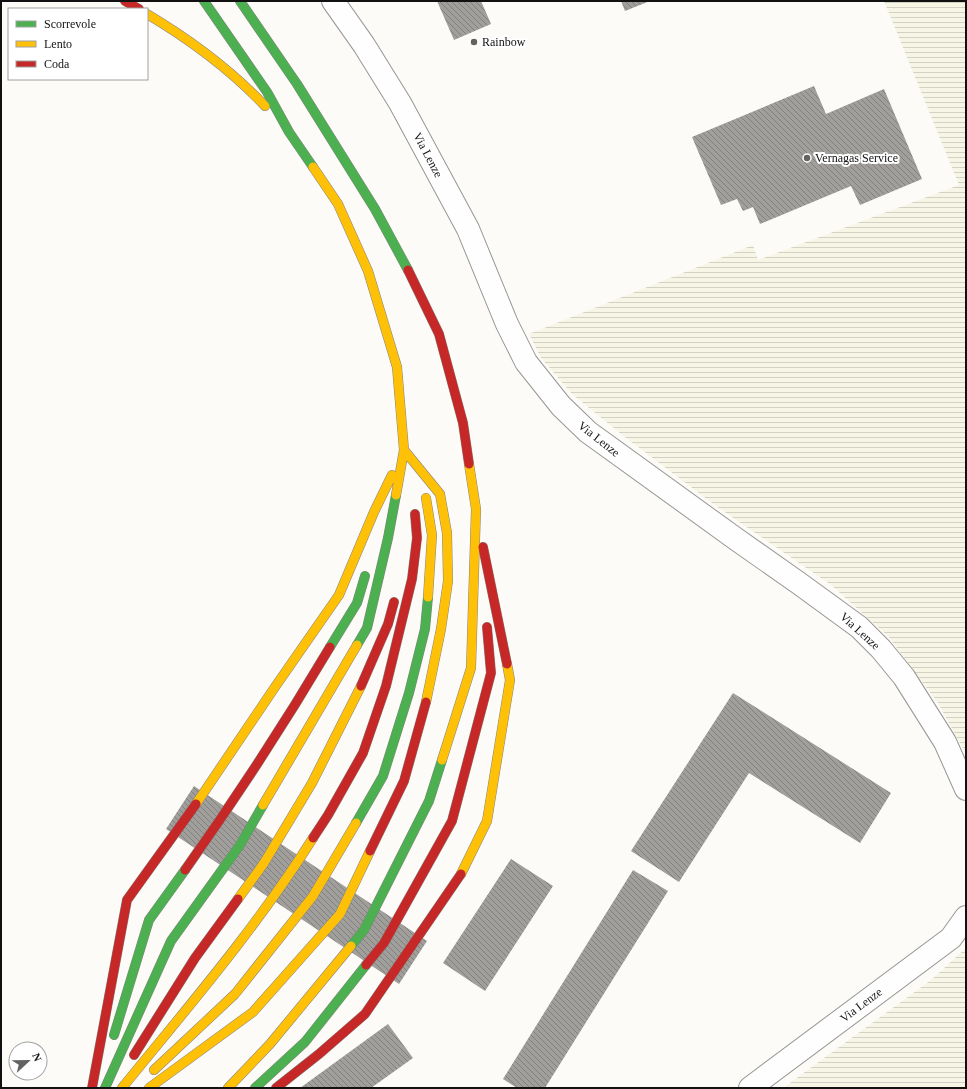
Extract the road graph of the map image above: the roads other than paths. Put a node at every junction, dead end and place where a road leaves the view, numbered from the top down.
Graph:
1 (125, 1) edge
2 (204, 1) edge
3 (240, 1) edge
4 (333, 1) edge
5 (137, 8) edge
6 (148, 15) edge
7 (249, 31) dead end
8 (297, 84) junction
9 (289, 132) junction
10 (404, 450) junction
11 (408, 471) dead end
12 (406, 498) dead end
13 (415, 507) dead end
14 (476, 509) junction
15 (381, 524) dead end
16 (368, 567) dead end
17 (484, 595) dead end
18 (395, 596) dead end
19 (486, 618) dead end
20 (966, 789) edge
21 (966, 917) edge
22 (111, 1044) dead end
23 (107, 1059) dead end
24 (130, 1062) dead end
25 (121, 1075) dead end
26 (146, 1078) dead end
27 (92, 1088) edge
28 (98, 1088) edge
29 (105, 1088) edge
30 (113, 1088) edge
31 (122, 1088) edge
32 (149, 1088) edge
33 (228, 1088) edge
34 (255, 1088) edge
35 (276, 1088) edge
36 (750, 1088) edge

1 - 5 highway
2 - 9 highway
3 - 8 highway
4 - 20 street, Via Lenze
6 - 9 highway
7 - 8 highway
8 - 14 highway
9 - 10 highway
10 - 11 highway
10 - 12 highway
10 - 15 highway
10 - 26 highway
10 - 27 highway
10 - 29 highway
10 - 32 highway
13 - 31 highway
14 - 17 highway
14 - 33 highway
14 - 35 highway
16 - 22 highway
18 - 24 highway
19 - 34 highway
21 - 36 street, Via Lenze
23 - 28 highway
25 - 30 highway

